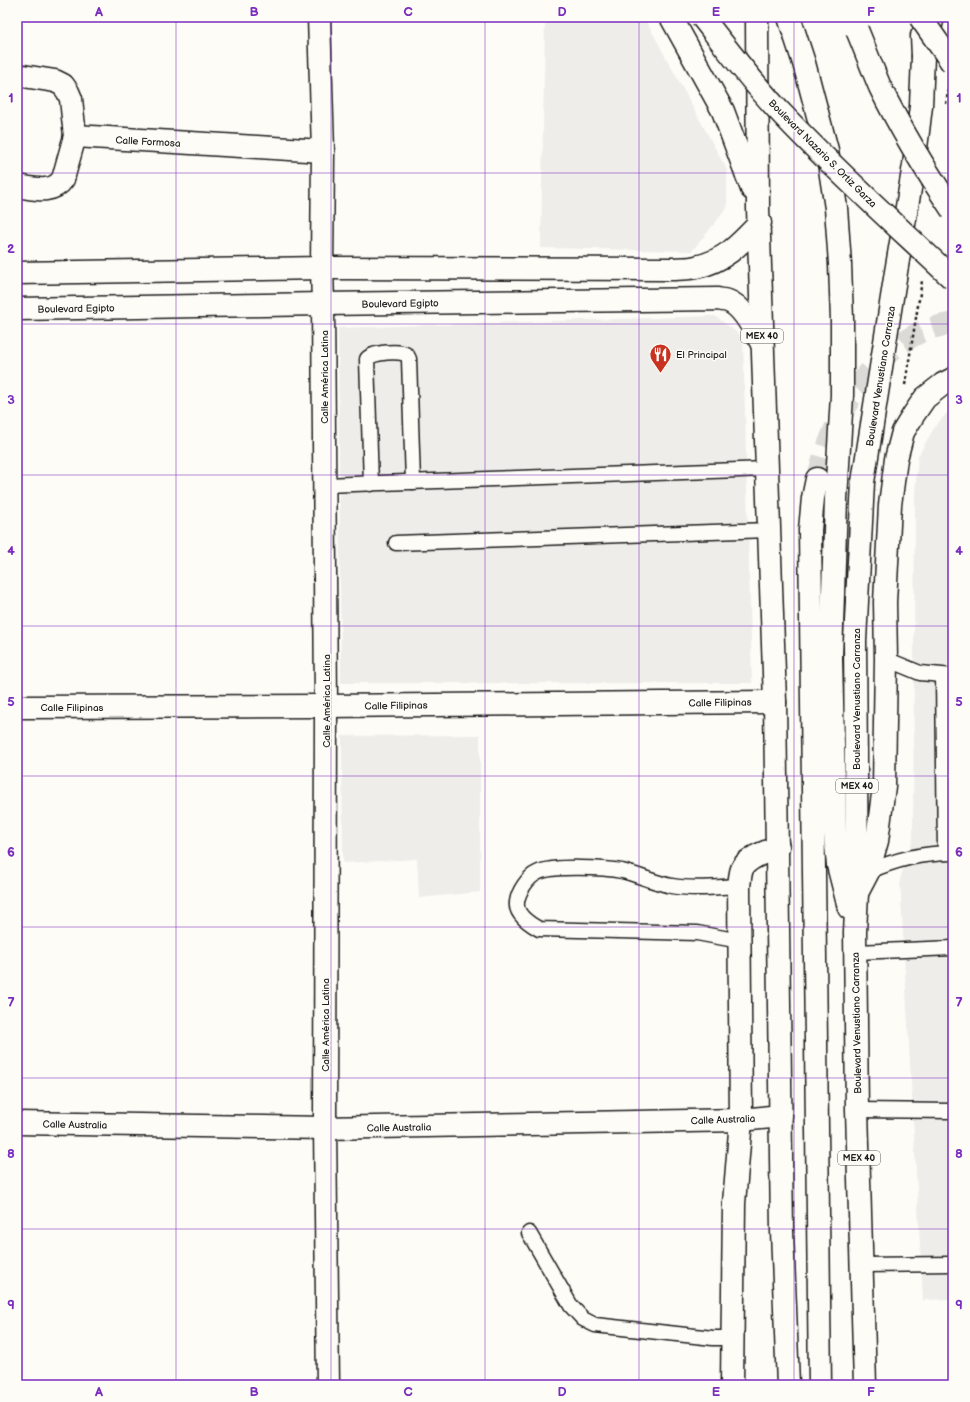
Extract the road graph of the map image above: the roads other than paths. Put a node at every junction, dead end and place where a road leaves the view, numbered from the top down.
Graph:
1 (319, 17) edge
2 (671, 17) edge
3 (702, 17) edge
4 (757, 17) edge
5 (789, 17) edge
6 (852, 17) edge
7 (921, 17) edge
8 (933, 17) edge
9 (923, 56) junction
10 (953, 64) edge
11 (17, 75) edge
12 (75, 136) junction
13 (322, 151) junction
14 (17, 186) edge
15 (953, 211) edge
16 (759, 216) junction
17 (322, 268) junction
18 (17, 273) edge
19 (953, 279) edge
20 (323, 304) junction
21 (17, 309) edge
22 (762, 344) junction
23 (953, 379) edge
24 (767, 469) junction
25 (816, 479) tunnel mouth
26 (413, 482) junction
27 (371, 484) junction
28 (325, 485) junction
29 (769, 530) junction
30 (396, 543) dead end
31 (886, 659) junction
32 (948, 676) edge
33 (775, 702) junction
34 (326, 706) junction
35 (17, 707) edge
36 (778, 847) junction
37 (949, 853) edge
38 (868, 872) junction
39 (740, 886) junction
40 (857, 893) junction
41 (740, 941) junction
42 (856, 942) junction
43 (953, 948) edge
44 (857, 1110) junction
45 (953, 1111) edge
46 (781, 1116) junction
47 (741, 1120) junction
48 (17, 1123) edge
49 (325, 1128) junction
50 (529, 1233) dead end
51 (953, 1264) edge
52 (862, 1265) junction
53 (731, 1338) junction
54 (328, 1385) edge
55 (732, 1385) edge
56 (788, 1385) edge
57 (820, 1385) edge
58 (865, 1385) edge

1 - 13 main road, Calle América Latina
2 - 16 main road
3 - 19 main road, Boulevard Nazario S. Ortiz Garza, bridge
4 - 16 main road, MEX 40
5 - 42 main road, bridge
6 - 15 main road, bridge
7 - 9 main road, Boulevard Venustiano Carranza / MEX 40
7 - 10 main road, MEX 40, bridge
8 - 9 main road
9 - 40 main road, Boulevard Venustiano Carranza / MEX 40
11 - 12 main road
12 - 13 main road, Calle Formosa
12 - 14 main road
13 - 17 main road, Calle América Latina
16 - 17 main road
16 - 22 main road, MEX 40
17 - 18 main road
17 - 20 main road, Calle América Latina
20 - 21 main road, Boulevard Egipto
20 - 22 main road, Boulevard Egipto
20 - 28 main road, Calle América Latina
22 - 24 main road, MEX 40
23 - 31 main road
24 - 26 lane
24 - 29 main road, MEX 40
25 - 57 main road
26 - 27 lane
26 - 27 lane
27 - 28 lane
28 - 34 main road, Calle América Latina
29 - 30 lane
29 - 33 main road, MEX 40
31 - 32 lane
31 - 38 main road
32 - 37 lane
33 - 34 main road, Calle Filipinas
33 - 36 main road, MEX 40
34 - 35 main road, Calle Filipinas
34 - 49 main road, Calle América Latina
36 - 39 main road
36 - 46 main road, MEX 40
37 - 38 lane
38 - 40 main road
39 - 41 main road
39 - 41 lane
40 - 42 main road, Boulevard Venustiano Carranza / MEX 40
41 - 47 main road
42 - 43 lane
42 - 44 main road, Boulevard Venustiano Carranza / MEX 40
44 - 45 lane
44 - 52 main road, Boulevard Venustiano Carranza / MEX 40
46 - 47 main road, Calle Australia
46 - 56 main road, MEX 40
47 - 49 main road, Calle Australia
47 - 53 main road
48 - 49 main road, Calle Australia
49 - 54 main road, Calle América Latina
50 - 53 lane
51 - 52 lane
52 - 58 main road, Boulevard Venustiano Carranza / MEX 40
53 - 55 main road

